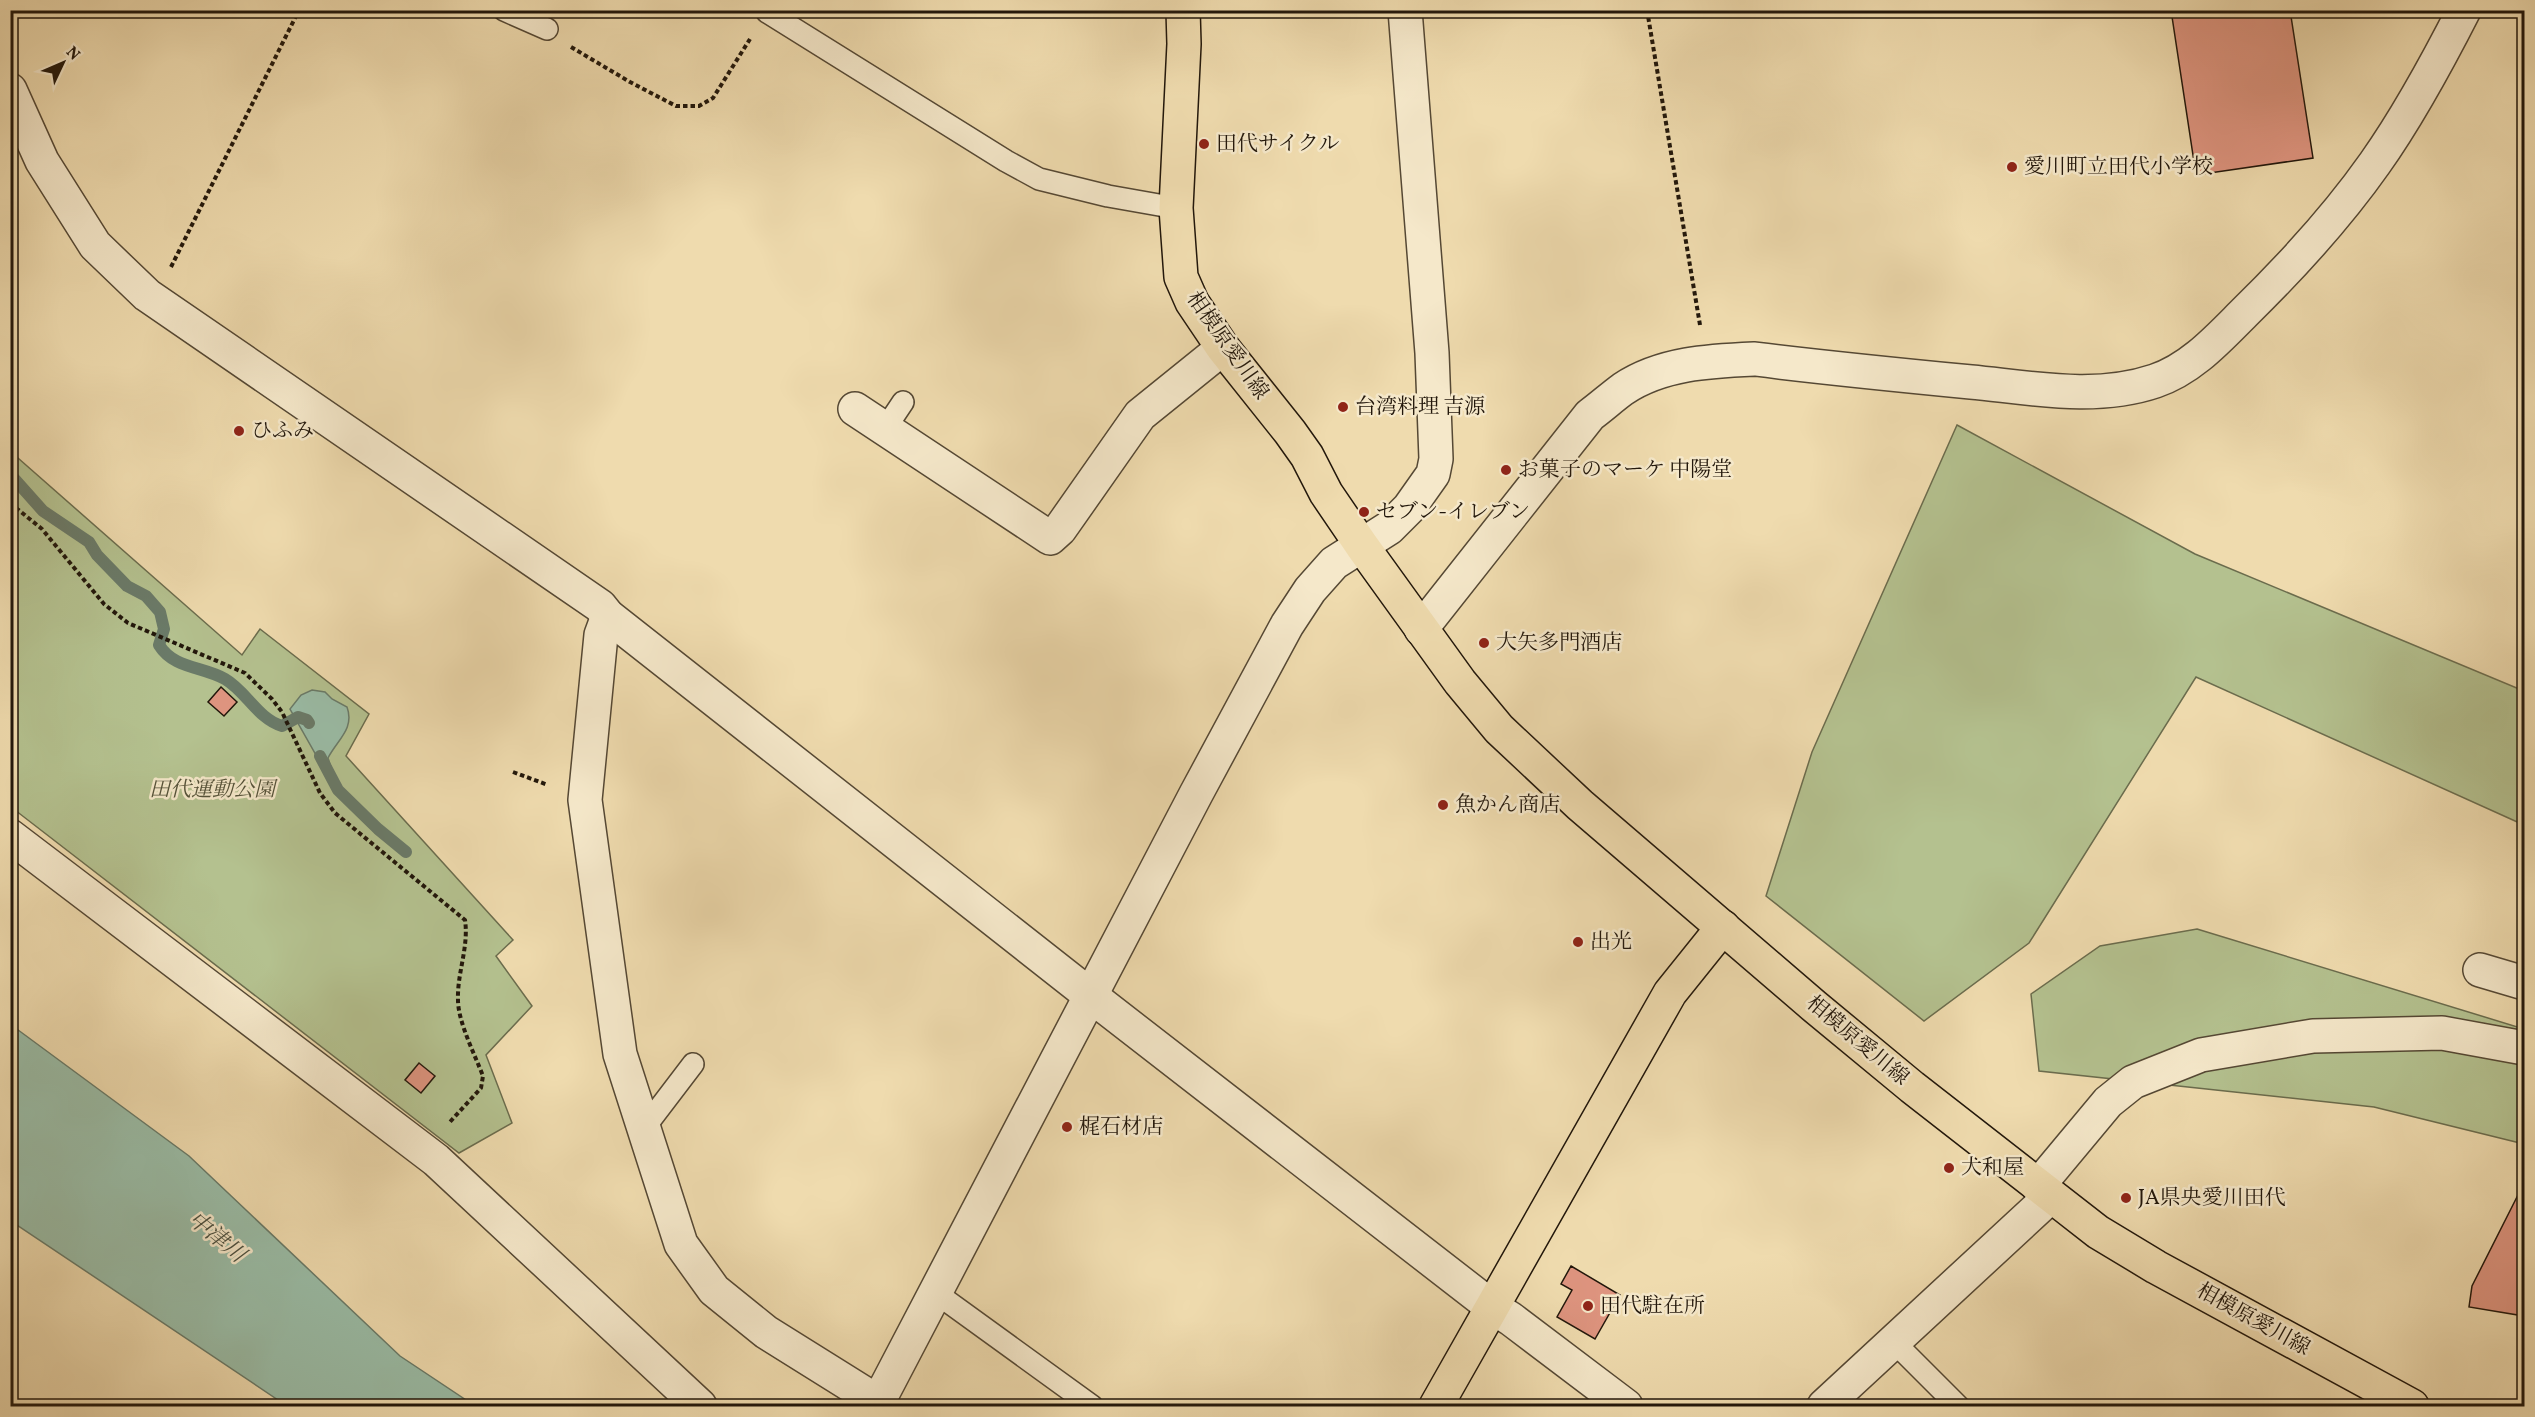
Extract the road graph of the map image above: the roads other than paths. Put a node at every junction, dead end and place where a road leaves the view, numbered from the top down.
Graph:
1 (504, 10) edge
2 (1183, 10) edge
3 (1405, 10) edge
4 (2464, 10) edge
5 (767, 12) road end
6 (547, 29) road end
7 (10, 90) edge
8 (1176, 208) junction
9 (1223, 348) junction
10 (903, 402) dead end
11 (855, 409) dead end
12 (885, 429) junction
13 (1362, 546) junction
14 (608, 616) junction
15 (1421, 629) junction
16 (10, 836) edge
17 (1723, 927) junction
18 (2480, 970) dead end
19 (2524, 983) edge
20 (1091, 996) junction
21 (2524, 1048) edge
22 (693, 1064) dead end
23 (645, 1127) junction
24 (2045, 1191) junction
25 (936, 1293) junction
26 (1492, 1307) junction
27 (1894, 1342) junction
28 (877, 1404) edge
29 (700, 1407) edge
30 (1092, 1407) edge
31 (1436, 1407) edge
32 (1626, 1407) edge
33 (1824, 1407) edge
34 (1958, 1407) edge
35 (2412, 1407) edge

1 - 6 lane
2 - 8 main road, 相模原愛川線
3 - 13 street
4 - 15 street
5 - 8 lane
7 - 14 street
8 - 9 main road, 相模原愛川線
9 - 12 street
9 - 13 main road, 相模原愛川線
10 - 12 lane
11 - 12 street
13 - 15 main road, 相模原愛川線
13 - 20 street
14 - 20 street
14 - 23 street
15 - 17 main road, 相模原愛川線
16 - 29 street
17 - 24 main road, 相模原愛川線
17 - 26 main road
18 - 19 street
20 - 25 street
20 - 26 street
21 - 24 street
22 - 23 lane
23 - 28 street
24 - 27 street
24 - 35 main road, 相模原愛川線
25 - 28 street
25 - 30 lane
26 - 31 main road
26 - 32 street
27 - 33 street
27 - 34 lane

